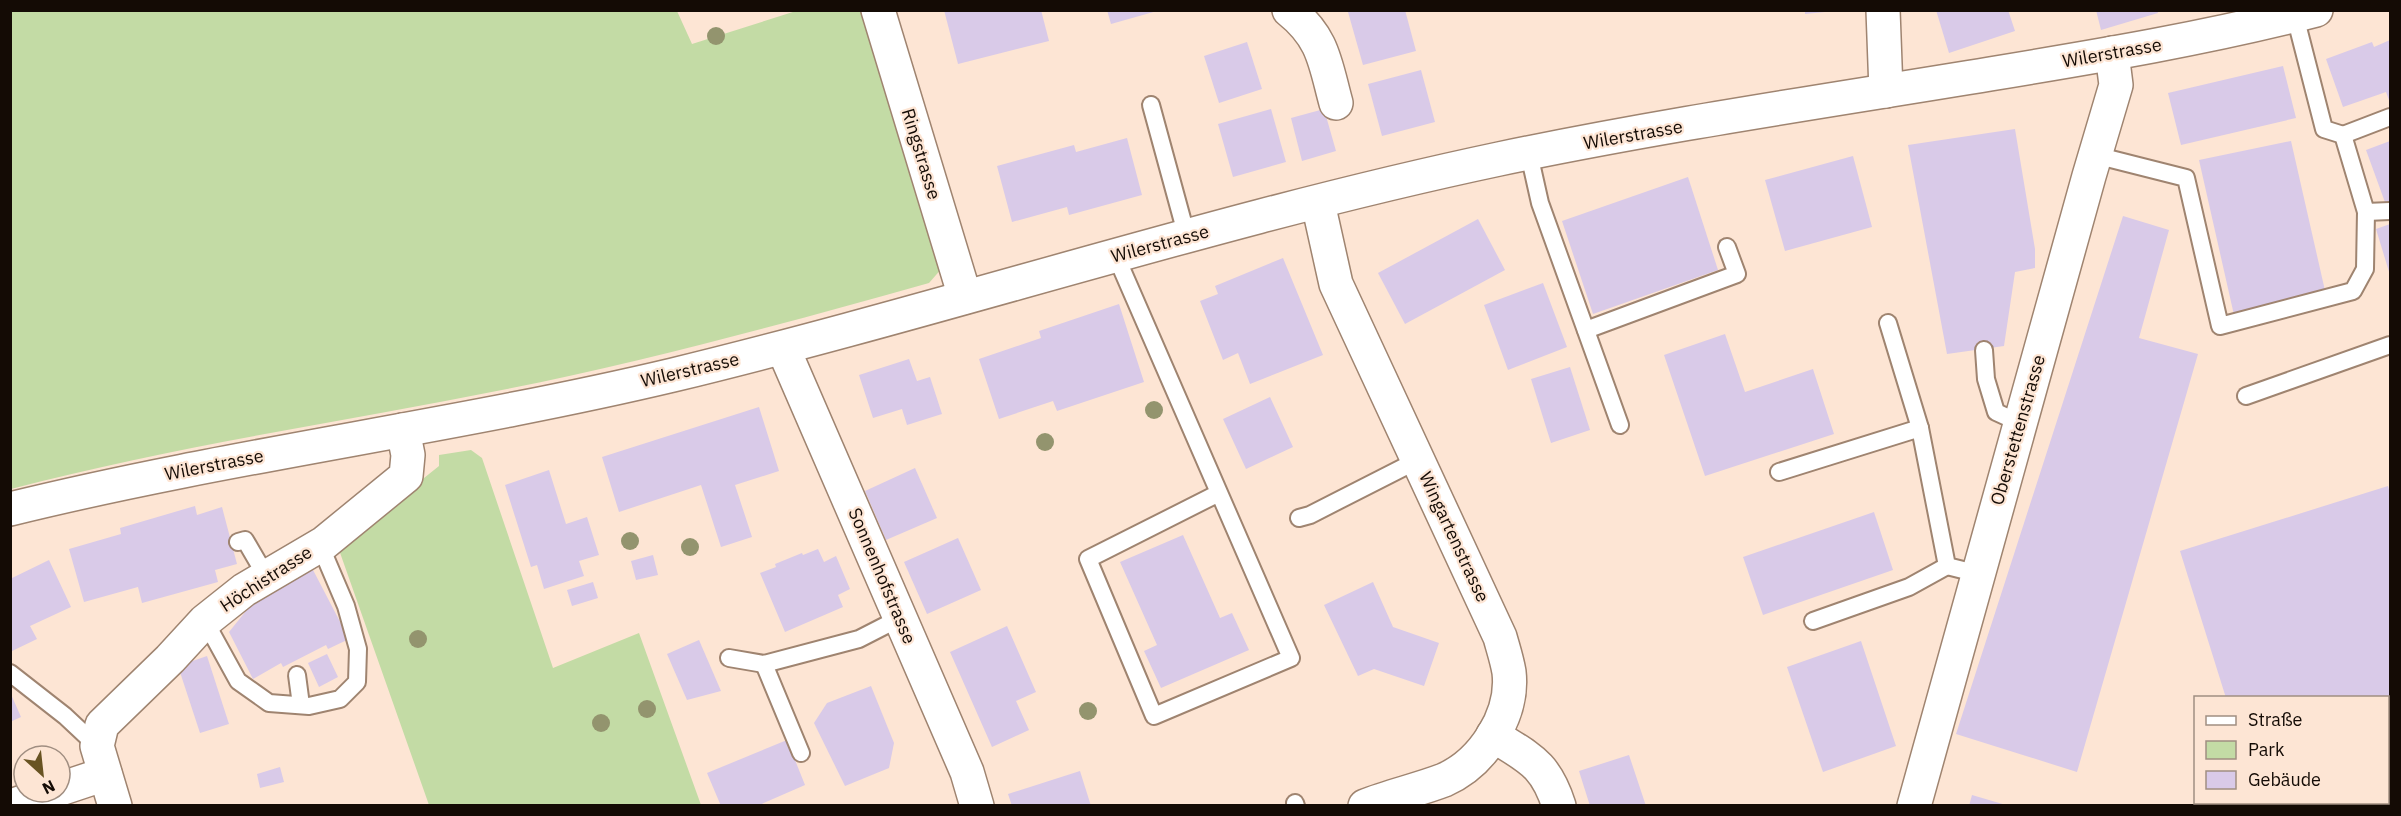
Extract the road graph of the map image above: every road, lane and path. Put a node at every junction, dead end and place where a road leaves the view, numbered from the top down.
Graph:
1 (878, 10) edge
2 (1289, 10) edge
3 (1883, 10) edge
4 (2305, 13) edge
5 (2112, 53) junction
6 (1886, 91) junction
7 (1336, 104) dead end
8 (1151, 105) dead end
9 (2391, 117) edge
10 (2343, 135) junction
11 (1529, 154) junction
12 (2095, 155) junction
13 (1318, 203) junction
14 (2391, 211) edge
15 (2366, 212) junction
16 (1187, 237) junction
17 (1727, 247) dead end
18 (1116, 256) junction
19 (965, 297) junction
20 (1888, 322) dead end
21 (1586, 330) junction
22 (2390, 347) edge
23 (783, 348) junction
24 (1984, 350) dead end
25 (2246, 396) dead end
26 (2020, 423) junction
27 (1620, 425) dead end
28 (1920, 428) junction
29 (403, 430) junction
30 (1418, 460) junction
31 (1779, 472) dead end
32 (1219, 493) junction
33 (10, 510) edge
34 (1299, 518) dead end
35 (238, 542) dead end
36 (320, 545) junction
37 (1947, 566) junction
38 (1978, 574) junction
39 (266, 576) junction
40 (900, 618) junction
41 (205, 621) junction
42 (1814, 621) dead end
43 (729, 658) dead end
44 (764, 664) junction
45 (10, 673) edge
46 (297, 675) dead end
47 (301, 705) junction
48 (1493, 735) junction
49 (101, 748) junction
50 (801, 753) dead end
51 (72, 777) edge
52 (115, 806) edge
53 (977, 806) edge
54 (1365, 806) edge
55 (1559, 806) edge
56 (1914, 806) edge

1 - 19 street, Ringstrasse
2 - 7 street
3 - 6 street
4 - 5 street, Wilerstrasse
4 - 10 lane
5 - 6 street, Wilerstrasse
5 - 12 street, Oberstettenstrasse
6 - 11 street, Wilerstrasse
8 - 16 lane
9 - 10 lane
10 - 15 lane
11 - 13 street, Wilerstrasse
11 - 21 lane
12 - 15 lane
12 - 26 street, Oberstettenstrasse
13 - 16 street, Wilerstrasse
13 - 30 street, Wingartenstrasse
14 - 15 lane
16 - 18 street, Wilerstrasse
17 - 21 lane
18 - 19 street, Wilerstrasse
18 - 32 lane
19 - 23 street, Wilerstrasse
20 - 28 lane
21 - 27 lane
22 - 25 lane
23 - 29 street, Wilerstrasse
23 - 40 street, Sonnenhofstrasse
24 - 26 lane
26 - 38 street, Oberstettenstrasse
28 - 31 lane
28 - 37 lane
29 - 33 street, Wilerstrasse
29 - 36 street, Höchistrasse
30 - 34 lane
30 - 48 street, Wingartenstrasse
32 - 32 lane
35 - 39 lane
36 - 39 street, Höchistrasse
36 - 47 lane
37 - 38 lane
37 - 42 lane
38 - 56 street, Oberstettenstrasse
39 - 41 street, Höchistrasse
40 - 44 lane
40 - 53 street, Sonnenhofstrasse
41 - 47 lane
41 - 49 street, Höchistrasse
43 - 44 lane
44 - 50 lane
45 - 49 lane
46 - 47 lane
48 - 54 street, Wingartenstrasse
48 - 55 street
49 - 51 street
49 - 52 street

